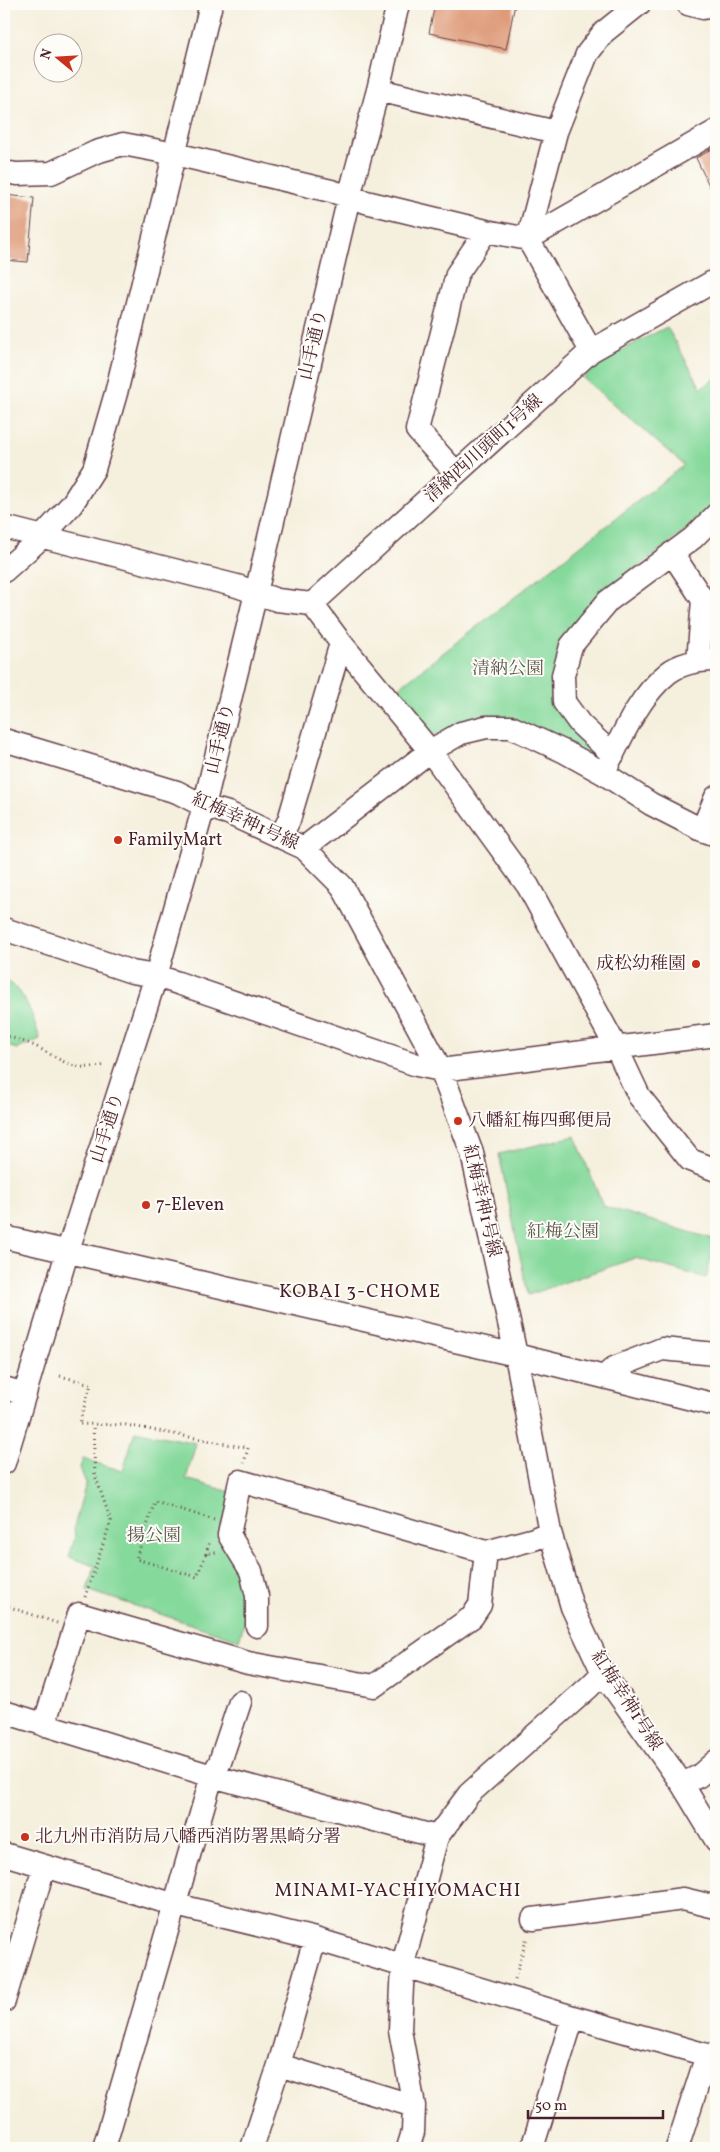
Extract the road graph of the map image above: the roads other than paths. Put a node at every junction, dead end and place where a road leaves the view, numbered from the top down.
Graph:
1 (210, 4) edge
2 (398, 4) edge
3 (639, 4) edge
4 (688, 4) edge
5 (716, 6) edge
6 (378, 90) junction
7 (716, 131) edge
8 (556, 132) junction
9 (175, 154) junction
10 (4, 172) edge
11 (349, 196) junction
12 (486, 231) junction
13 (528, 239) junction
14 (716, 280) edge
15 (592, 351) junction
16 (456, 473) junction
17 (716, 515) edge
18 (4, 527) edge
19 (42, 537) junction
20 (672, 553) junction
21 (4, 571) edge
22 (256, 593) junction
23 (312, 604) junction
24 (341, 643) junction
25 (707, 660) edge
26 (4, 740) edge
27 (430, 751) junction
28 (608, 764) junction
29 (716, 797) edge
30 (204, 806) junction
31 (709, 832) edge
32 (281, 836) junction
33 (304, 848) junction
34 (4, 929) edge
35 (156, 976) junction
36 (715, 1033) edge
37 (616, 1047) junction
38 (441, 1070) junction
39 (716, 1170) edge
40 (4, 1237) edge
41 (67, 1253) junction
42 (716, 1354) edge
43 (516, 1355) junction
44 (604, 1377) junction
45 (14, 1391) edge
46 (716, 1404) edge
47 (4, 1463) edge
48 (550, 1532) junction
49 (486, 1552) junction
50 (257, 1626) dead end
51 (603, 1673) junction
52 (240, 1702) dead end
53 (4, 1712) edge
54 (44, 1725) junction
55 (716, 1761) edge
56 (212, 1776) junction
57 (682, 1784) junction
58 (437, 1837) junction
59 (716, 1840) edge
60 (4, 1854) edge
61 (44, 1867) junction
62 (176, 1905) junction
63 (716, 1907) edge
64 (533, 1919) road end
65 (315, 1939) junction
66 (403, 1964) junction
67 (4, 2001) edge
68 (573, 2017) junction
69 (712, 2055) edge
70 (279, 2066) junction
71 (414, 2106) junction
72 (104, 2148) edge
73 (252, 2148) edge
74 (408, 2148) edge
75 (532, 2148) edge
76 (677, 2148) edge

1 - 9 street
2 - 6 street, 山手通り
3 - 8 street
4 - 5 street
6 - 8 street
6 - 11 street, 山手通り
7 - 13 street
8 - 13 street
9 - 10 street
9 - 11 street
9 - 19 street
11 - 12 street
11 - 22 street, 山手通り
12 - 13 street
12 - 16 street
13 - 15 street
14 - 15 street, 清納西川頭町1号線
15 - 16 street, 清納西川頭町1号線
16 - 23 street, 清納西川頭町1号線
17 - 20 street
18 - 19 street
19 - 21 street
19 - 22 street
20 - 25 street
20 - 28 street
22 - 23 street
22 - 30 street, 山手通り
23 - 24 street
24 - 27 street
24 - 32 street
25 - 28 street
26 - 30 street, 紅梅幸神1号線
27 - 28 street
27 - 33 street
27 - 37 street
28 - 31 street
29 - 31 street
30 - 32 street, 紅梅幸神1号線
30 - 35 street, 山手通り
32 - 33 street, 紅梅幸神1号線
33 - 38 street, 紅梅幸神1号線
34 - 35 street
35 - 38 street
35 - 41 street, 山手通り
36 - 37 street
37 - 38 street
37 - 39 street
38 - 43 street, 紅梅幸神1号線
40 - 41 street
41 - 43 street
41 - 45 street, 山手通り
42 - 44 street
43 - 44 street
43 - 48 street, 紅梅幸神1号線
44 - 46 street
45 - 47 street, 山手通り
48 - 49 street
48 - 51 street, 紅梅幸神1号線
49 - 50 street
49 - 54 street
51 - 57 street, 紅梅幸神1号線
51 - 58 street
52 - 56 street
53 - 54 street
54 - 56 street
55 - 57 street
56 - 58 street
56 - 62 street
57 - 59 street, 紅梅幸神1号線
58 - 66 street
60 - 61 street
61 - 62 street
61 - 67 street
62 - 65 street
62 - 72 street
63 - 64 street
65 - 66 street
65 - 70 street
66 - 68 street
66 - 71 street
68 - 69 street
68 - 75 street
69 - 76 street
70 - 71 street
70 - 73 street
71 - 74 street

